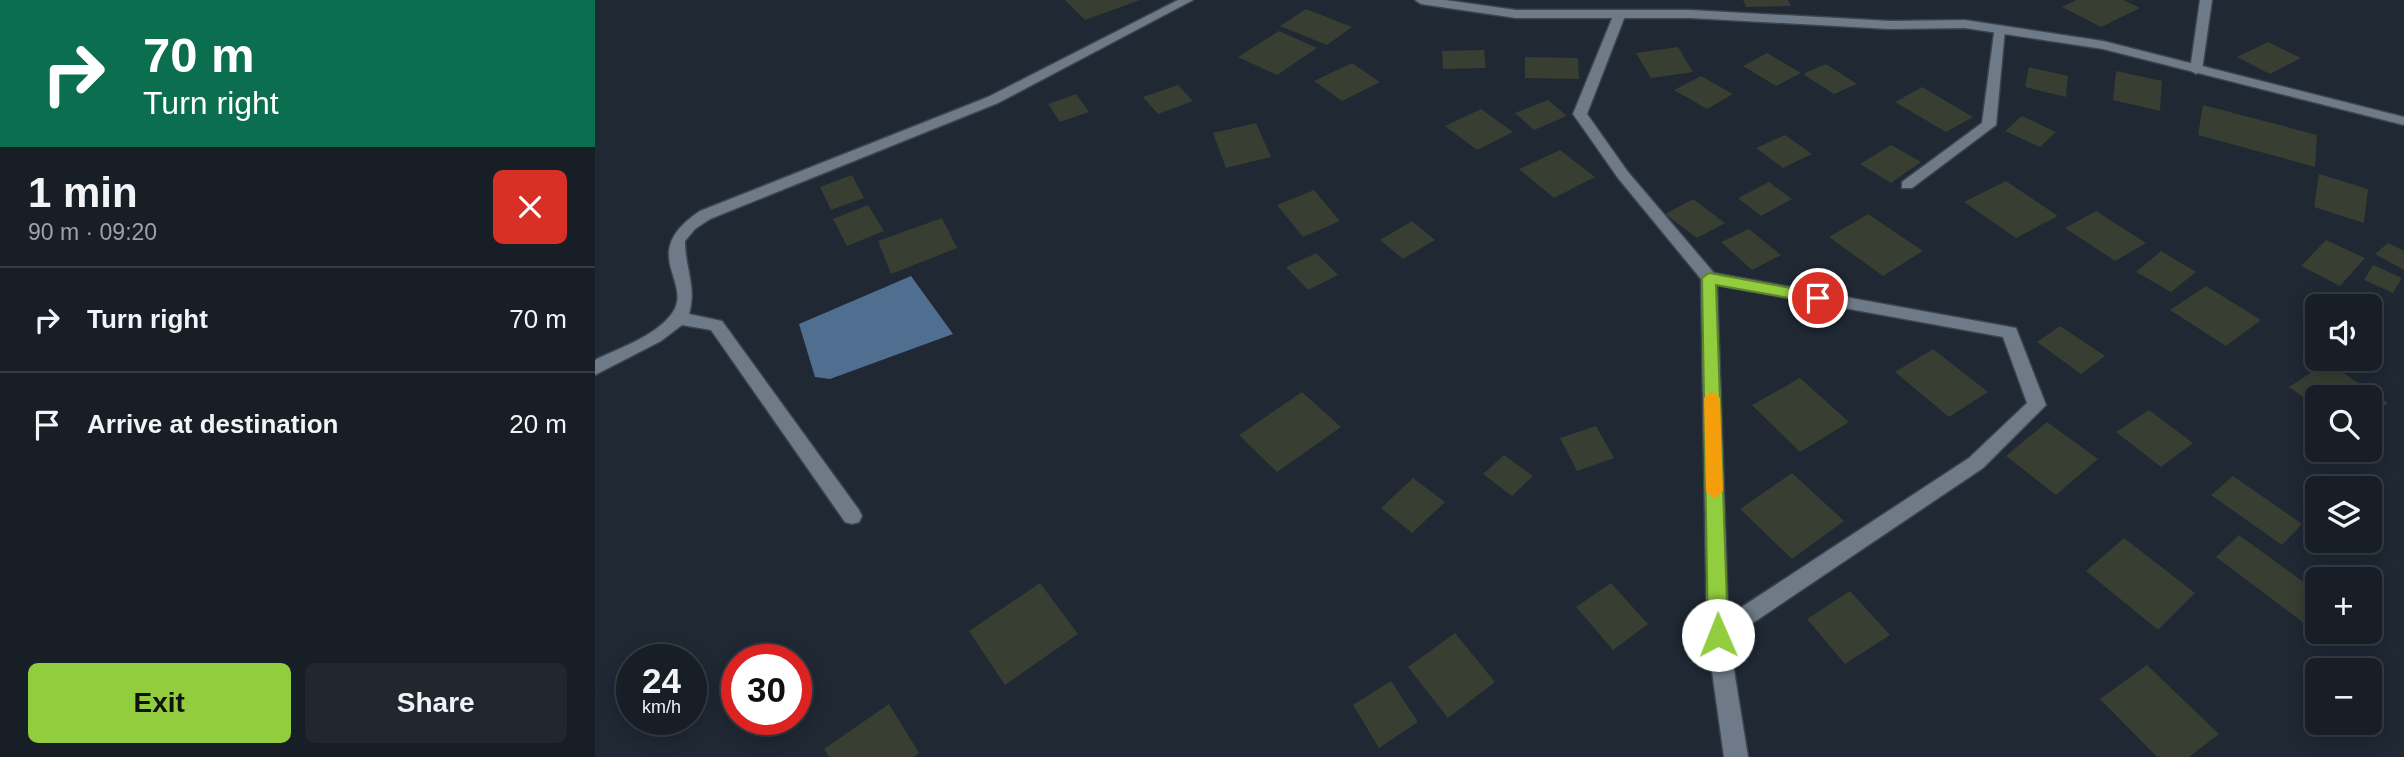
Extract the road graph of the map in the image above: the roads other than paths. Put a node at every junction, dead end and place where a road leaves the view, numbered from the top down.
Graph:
1 (1187, 0) edge
2 (1421, 0) edge
3 (2206, 0) edge
4 (1619, 16) junction
5 (1999, 29) junction
6 (2196, 70) junction
7 (2404, 121) edge
8 (1907, 185) dead end
9 (1709, 278) junction
10 (678, 318) junction
11 (595, 368) edge
12 (852, 516) dead end
13 (1718, 635) junction
14 (1736, 757) edge

1 - 10 street
2 - 4 street
3 - 6 street
4 - 5 street
4 - 9 street
5 - 6 street
5 - 8 street
6 - 7 street
9 - 13 street
9 - 13 street
10 - 11 street
10 - 12 street
13 - 14 street

